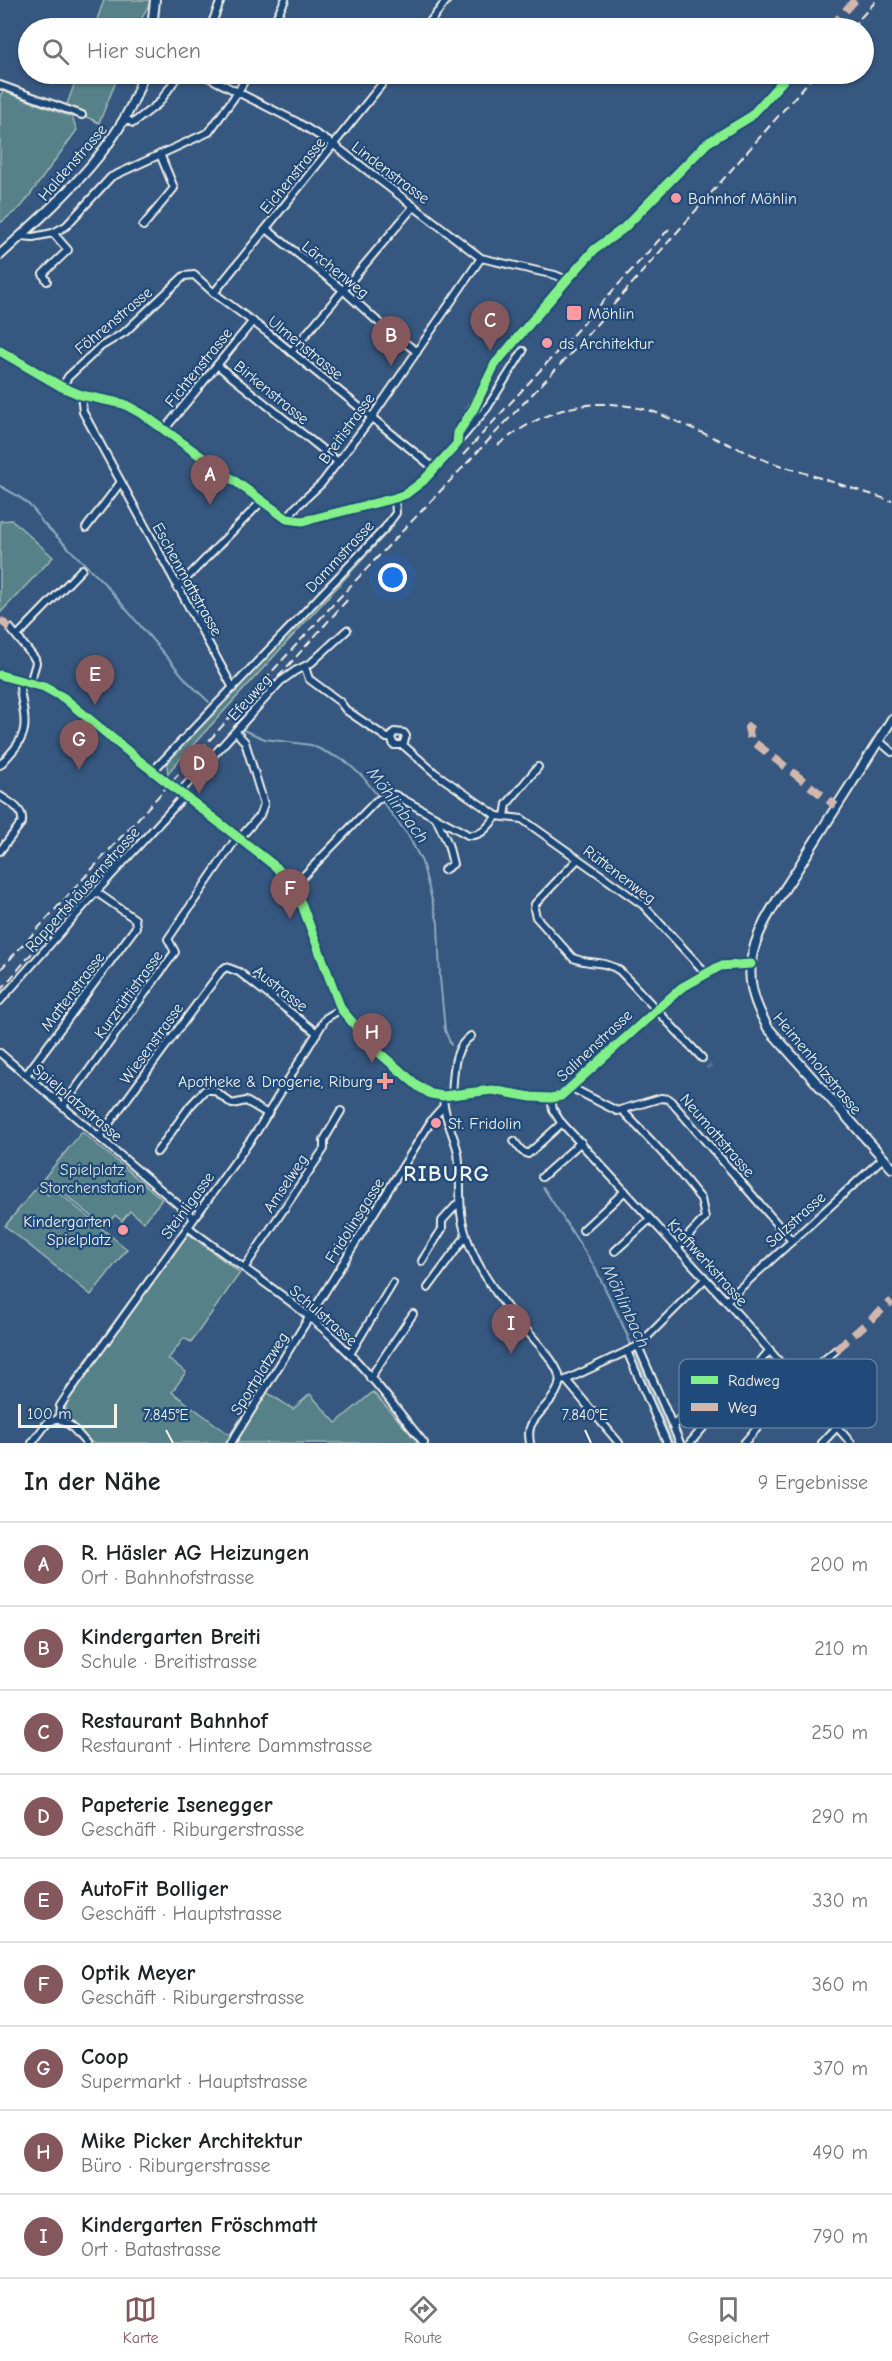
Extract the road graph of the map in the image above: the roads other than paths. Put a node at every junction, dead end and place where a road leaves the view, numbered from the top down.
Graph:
1 (155, 0) edge
2 (221, 0) edge
3 (285, 0) edge
4 (447, 0) edge
5 (153, 18) edge
6 (214, 18) edge
7 (276, 18) edge
8 (433, 18) edge
9 (141, 84) edge
10 (172, 84) edge
11 (221, 84) edge
12 (243, 84) edge
13 (382, 84) edge
14 (0, 85) edge
15 (238, 93) junction
16 (82, 115) dead end
17 (126, 119) junction
18 (334, 145) junction
19 (160, 154) junction
20 (414, 206) junction
21 (143, 226) dead end
22 (624, 228) dead end
23 (265, 230) junction
24 (53, 232) junction
25 (21, 236) junction
26 (0, 255) edge
27 (481, 258) junction
28 (567, 280) junction
29 (46, 281) dead end
30 (342, 290) junction
31 (214, 293) junction
32 (253, 321) junction
33 (0, 351) edge
34 (523, 351) dead end
35 (291, 352) junction
36 (417, 352) junction
37 (217, 365) junction
38 (62, 387) junction
39 (81, 395) junction
40 (372, 417) junction
41 (164, 430) junction
42 (458, 444) junction
43 (338, 462) junction
44 (435, 469) junction
45 (121, 482) junction
46 (394, 498) junction
47 (262, 501) junction
48 (287, 519) junction
49 (86, 528) dead end
50 (82, 569) dead end
51 (177, 588) junction
52 (10, 628) dead end
53 (347, 630) dead end
54 (17, 636) junction
55 (305, 667) junction
56 (0, 675) edge
57 (21, 681) junction
58 (30, 683) junction
59 (233, 688) junction
60 (892, 719) edge
61 (236, 732) junction
62 (391, 738) junction
63 (879, 741) junction
64 (403, 745) junction
65 (892, 752) edge
66 (0, 765) edge
67 (538, 767) dead end
68 (153, 771) junction
69 (183, 794) junction
70 (0, 796) edge
71 (497, 816) junction
72 (505, 816) junction
73 (436, 818) junction
74 (239, 837) junction
75 (0, 851) edge
76 (579, 859) junction
77 (444, 870) dead end
78 (293, 887) junction
79 (96, 892) junction
80 (751, 964) junction
81 (226, 967) joint
82 (705, 972) junction
83 (0, 1001) edge
84 (657, 1008) junction
85 (341, 1009) junction
86 (317, 1033) junction
87 (471, 1036) dead end
88 (0, 1053) edge
89 (702, 1058) tunnel mouth
90 (26, 1075) junction
91 (572, 1088) junction
92 (452, 1095) junction
93 (443, 1096) junction
94 (551, 1098) junction
95 (63, 1106) junction
96 (443, 1107) junction
97 (340, 1111) dead end
98 (623, 1111) junction
99 (268, 1114) junction
100 (562, 1123) junction
101 (99, 1137) junction
102 (514, 1141) dead end
103 (581, 1142) junction
104 (157, 1152) dead end
105 (883, 1158) junction
106 (892, 1168) edge
107 (542, 1177) dead end
108 (625, 1191) junction
109 (460, 1201) junction
110 (194, 1218) junction
111 (650, 1219) junction
112 (188, 1227) junction
113 (583, 1230) dead end
114 (466, 1236) junction
115 (792, 1241) junction
116 (677, 1248) junction
117 (615, 1251) dead end
118 (422, 1261) dead end
119 (245, 1267) junction
120 (705, 1279) junction
121 (393, 1283) dead end
122 (428, 1288) dead end
123 (726, 1301) junction
124 (413, 1314) dead end
125 (309, 1318) junction
126 (638, 1346) junction
127 (770, 1350) junction
128 (836, 1350) dead end
129 (627, 1351) junction
130 (350, 1354) junction
131 (762, 1359) edge
132 (778, 1359) edge
133 (825, 1359) edge
134 (370, 1378) junction
135 (563, 1381) junction
136 (59, 1419) junction
137 (679, 1419) edge
138 (673, 1426) junction
139 (703, 1428) edge
140 (757, 1428) edge
141 (836, 1428) edge
142 (838, 1428) edge
143 (32, 1443) edge
144 (86, 1443) edge
145 (231, 1443) edge
146 (424, 1443) edge
147 (530, 1443) edge
148 (619, 1443) edge
149 (668, 1443) edge
150 (680, 1443) edge
151 (690, 1443) edge
152 (744, 1443) edge
153 (822, 1443) edge
154 (851, 1443) edge

1 - 5 street
2 - 6 street
3 - 7 street
4 - 8 street
9 - 17 street, Haldenstrasse
10 - 17 street
11 - 15 street, Lindenstrasse
12 - 15 street
13 - 18 street, Eichenstrasse
14 - 16 street
15 - 18 street, Lindenstrasse
15 - 19 street
17 - 25 street, Haldenstrasse
18 - 20 street, Lindenstrasse
18 - 23 street, Eichenstrasse
19 - 21 street
19 - 24 street
20 - 27 street, Lindenstrasse
20 - 30 street
22 - 28 street
23 - 30 street, Lärchenweg
23 - 31 street, Eichenstrasse
24 - 25 street
24 - 29 street
25 - 26 street, Haldenstrasse
27 - 28 street, Lindenstrasse
27 - 36 street, Breitistrasse
28 - 42 street
30 - 35 street
30 - 36 street, Lärchenweg
31 - 32 street, Ulmenstrasse
31 - 38 street, Föhrenstrasse
32 - 35 street, Ulmenstrasse
32 - 37 street, Fichtenstrasse
33 - 38 street
34 - 42 street
35 - 40 street, Ulmenstrasse
36 - 40 street, Breitistrasse
37 - 41 street, Fichtenstrasse
37 - 43 street, Birkenstrasse
38 - 39 street
39 - 41 street
39 - 45 street, Eschenmattstrasse
40 - 43 street, Breitistrasse
40 - 44 street, Ulmenstrasse
41 - 47 street
42 - 44 street
43 - 48 street, Breitistrasse
44 - 46 street
45 - 49 street
45 - 51 street, Eschenmattstrasse
46 - 48 street
46 - 59 street, Dammstrasse
47 - 48 street
47 - 51 street
50 - 54 street
51 - 59 street, Eschenmattstrasse
52 - 54 street
53 - 55 street, Efeuweg
54 - 58 street
55 - 61 street, Efeuweg
55 - 62 street
56 - 57 street
57 - 58 street
57 - 66 street
58 - 68 street
59 - 68 street, Dammstrasse
60 - 63 street
61 - 69 street, Efeuweg
61 - 74 street
62 - 64 street
62 - 64 street
63 - 65 street
63 - 80 street
64 - 71 street
67 - 72 street
68 - 69 street
69 - 74 street
69 - 79 street, Rappertshäusernstrasse
70 - 75 street
71 - 72 street, Rüttenenweg
71 - 73 street
72 - 76 street, Rüttenenweg
73 - 77 street
73 - 78 street
74 - 78 street
74 - 95 street, Kurzrüttistrasse
76 - 82 street, Rüttenenweg
76 - 84 street
78 - 85 street
79 - 83 street, Rappertshäusernstrasse
79 - 90 street, Mattenstrasse
80 - 82 street, Salinenstrasse
80 - 105 street, Heimenholzstrasse
81 - 86 street, Austrasse
81 - 101 street, Wiesenstrasse
82 - 84 street, Salinenstrasse
84 - 89 street
84 - 91 street, Salinenstrasse
85 - 86 street, Steinligasse
85 - 93 street
86 - 99 street, Steinligasse
87 - 92 street
88 - 90 street, Spielplatzstrasse
90 - 95 street, Spielplatzstrasse
91 - 94 street, Salinenstrasse
91 - 98 street
92 - 93 street, Salinenstrasse
92 - 94 street, Salinenstrasse
93 - 96 street
94 - 100 street, Kraftwerkstrasse
95 - 101 street, Spielplatzstrasse
96 - 109 street
96 - 125 street, Fridolinsgasse
97 - 119 street, Amselweg
98 - 115 street, Neumattstrasse
98 - 116 street
99 - 104 street
99 - 110 street, Steinligasse
100 - 102 street
100 - 103 street, Kraftwerkstrasse
101 - 110 street, Spielplatzstrasse
103 - 107 street
103 - 108 street, Kraftwerkstrasse
105 - 106 street, Heimenholzstrasse
105 - 115 street, Salzstrasse
108 - 111 street, Kraftwerkstrasse
108 - 113 street
109 - 114 street
109 - 118 street
110 - 112 street, Steinligasse
111 - 116 street, Kraftwerkstrasse
111 - 117 street
112 - 119 street, Schulstrasse
112 - 136 street, Steinligasse
114 - 122 street
114 - 135 street
115 - 123 street, Salzstrasse
116 - 120 street, Kraftwerkstrasse
119 - 125 street, Schulstrasse
120 - 123 street, Kraftwerkstrasse
120 - 126 street
121 - 130 street
123 - 127 street, Kraftwerkstrasse
124 - 134 street
125 - 130 street, Schulstrasse
125 - 145 street, Sportplatzweg
126 - 129 street
126 - 138 street
127 - 131 street
127 - 132 street, Kraftwerkstrasse
128 - 133 street
129 - 135 street
129 - 149 street
130 - 134 street, Schulstrasse
134 - 146 street, Schulstrasse
135 - 147 street
135 - 148 street
136 - 143 street
136 - 144 street
137 - 138 street
138 - 150 street
139 - 151 street
140 - 152 street
141 - 153 street
142 - 154 street, Kraftwerkstrasse

